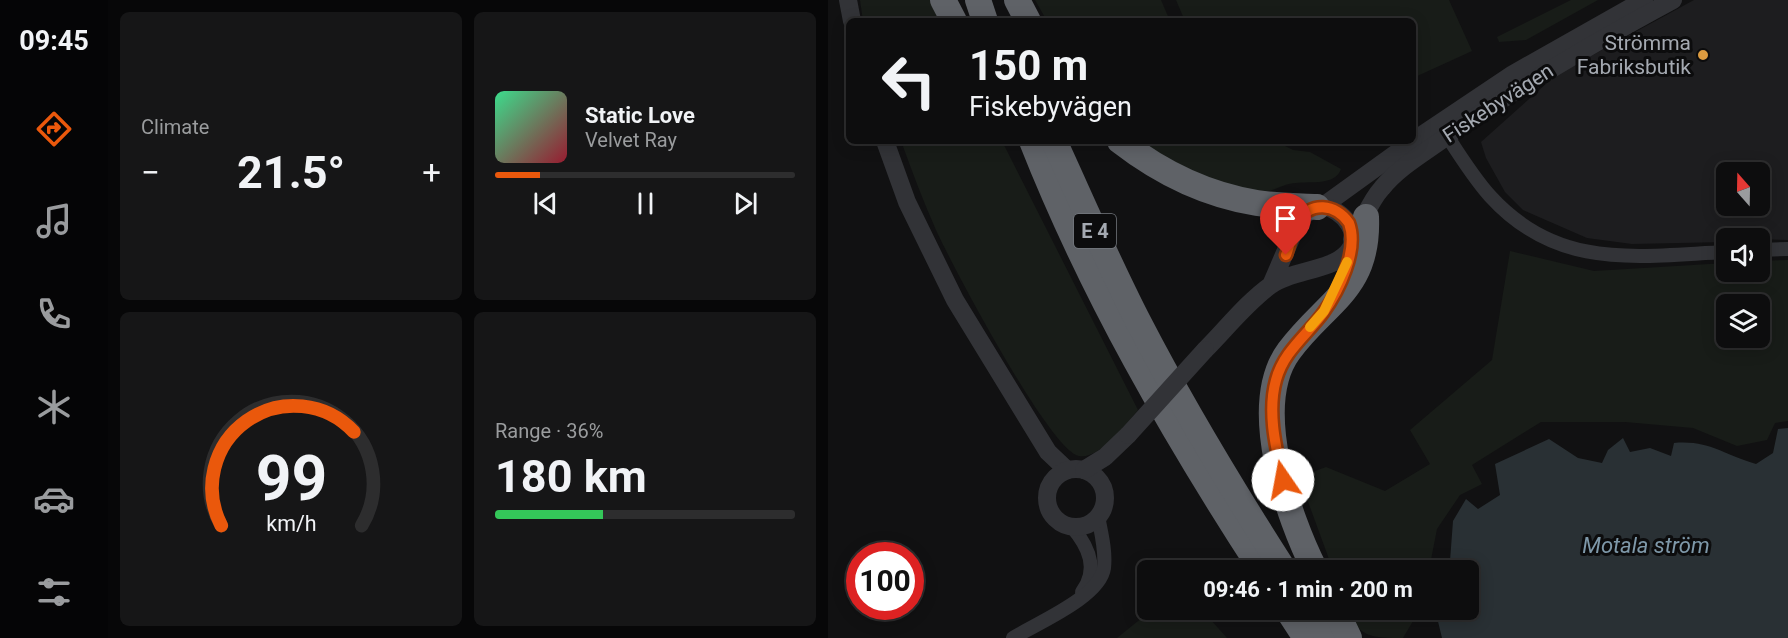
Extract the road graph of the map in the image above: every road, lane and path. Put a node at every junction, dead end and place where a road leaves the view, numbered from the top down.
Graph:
1 (848, 0) edge
2 (943, 0) edge
3 (978, 0) edge
4 (999, 0) edge
5 (1017, 0) edge
6 (1644, 0) edge
7 (1673, 0) edge
8 (851, 18) edge
9 (952, 18) edge
10 (984, 18) edge
11 (1006, 18) edge
12 (1026, 18) edge
13 (1443, 129) junction
14 (1416, 140) edge
15 (886, 144) edge
16 (1026, 144) edge
17 (1033, 144) edge
18 (1055, 144) edge
19 (1124, 144) edge
20 (1409, 144) edge
21 (1054, 190) junction
22 (1320, 207) junction
23 (1366, 217) junction
24 (1352, 243) junction
25 (1788, 249) edge
26 (1770, 250) edge
27 (1716, 252) edge
28 (1271, 285) junction
29 (1324, 311) junction
30 (1126, 438) junction
31 (1068, 473) junction
32 (1102, 485) junction
33 (1098, 516) junction
34 (1072, 527) junction
35 (1256, 560) edge
36 (1278, 560) edge
37 (1311, 560) edge
38 (1070, 604) junction
39 (1294, 620) edge
40 (1317, 620) edge
41 (1340, 620) edge
42 (1013, 638) edge
43 (1306, 638) edge
44 (1329, 638) edge
45 (1349, 638) edge

1 - 8 street
2 - 9 highway
3 - 10 highway
4 - 11 highway
5 - 12 highway
6 - 13 street, Fiskebyvägen
7 - 13 street, Fiskebyvägen
13 - 14 street, Fiskebyvägen
13 - 23 street, Fiskebyvägen
13 - 27 street
15 - 31 street
16 - 21 highway
17 - 21 highway, E 4
18 - 36 highway, E 4
19 - 22 highway
20 - 22 street, Fiskebyvägen
21 - 35 highway, E 4
22 - 24 street
22 - 28 street, Fiskebyvägen
23 - 24 street, Fiskebyvägen
23 - 29 highway
24 - 28 street, Fiskebyvägen
24 - 29 highway
25 - 26 street
28 - 30 street, Fiskebyvägen, bridge
29 - 37 highway
30 - 31 street, Fiskebyvägen
30 - 32 street, Fiskebyvägen
31 - 32 street
31 - 34 street
32 - 33 street
33 - 34 street
33 - 38 street
34 - 38 street
38 - 42 street
39 - 43 highway
40 - 44 highway
41 - 45 highway

